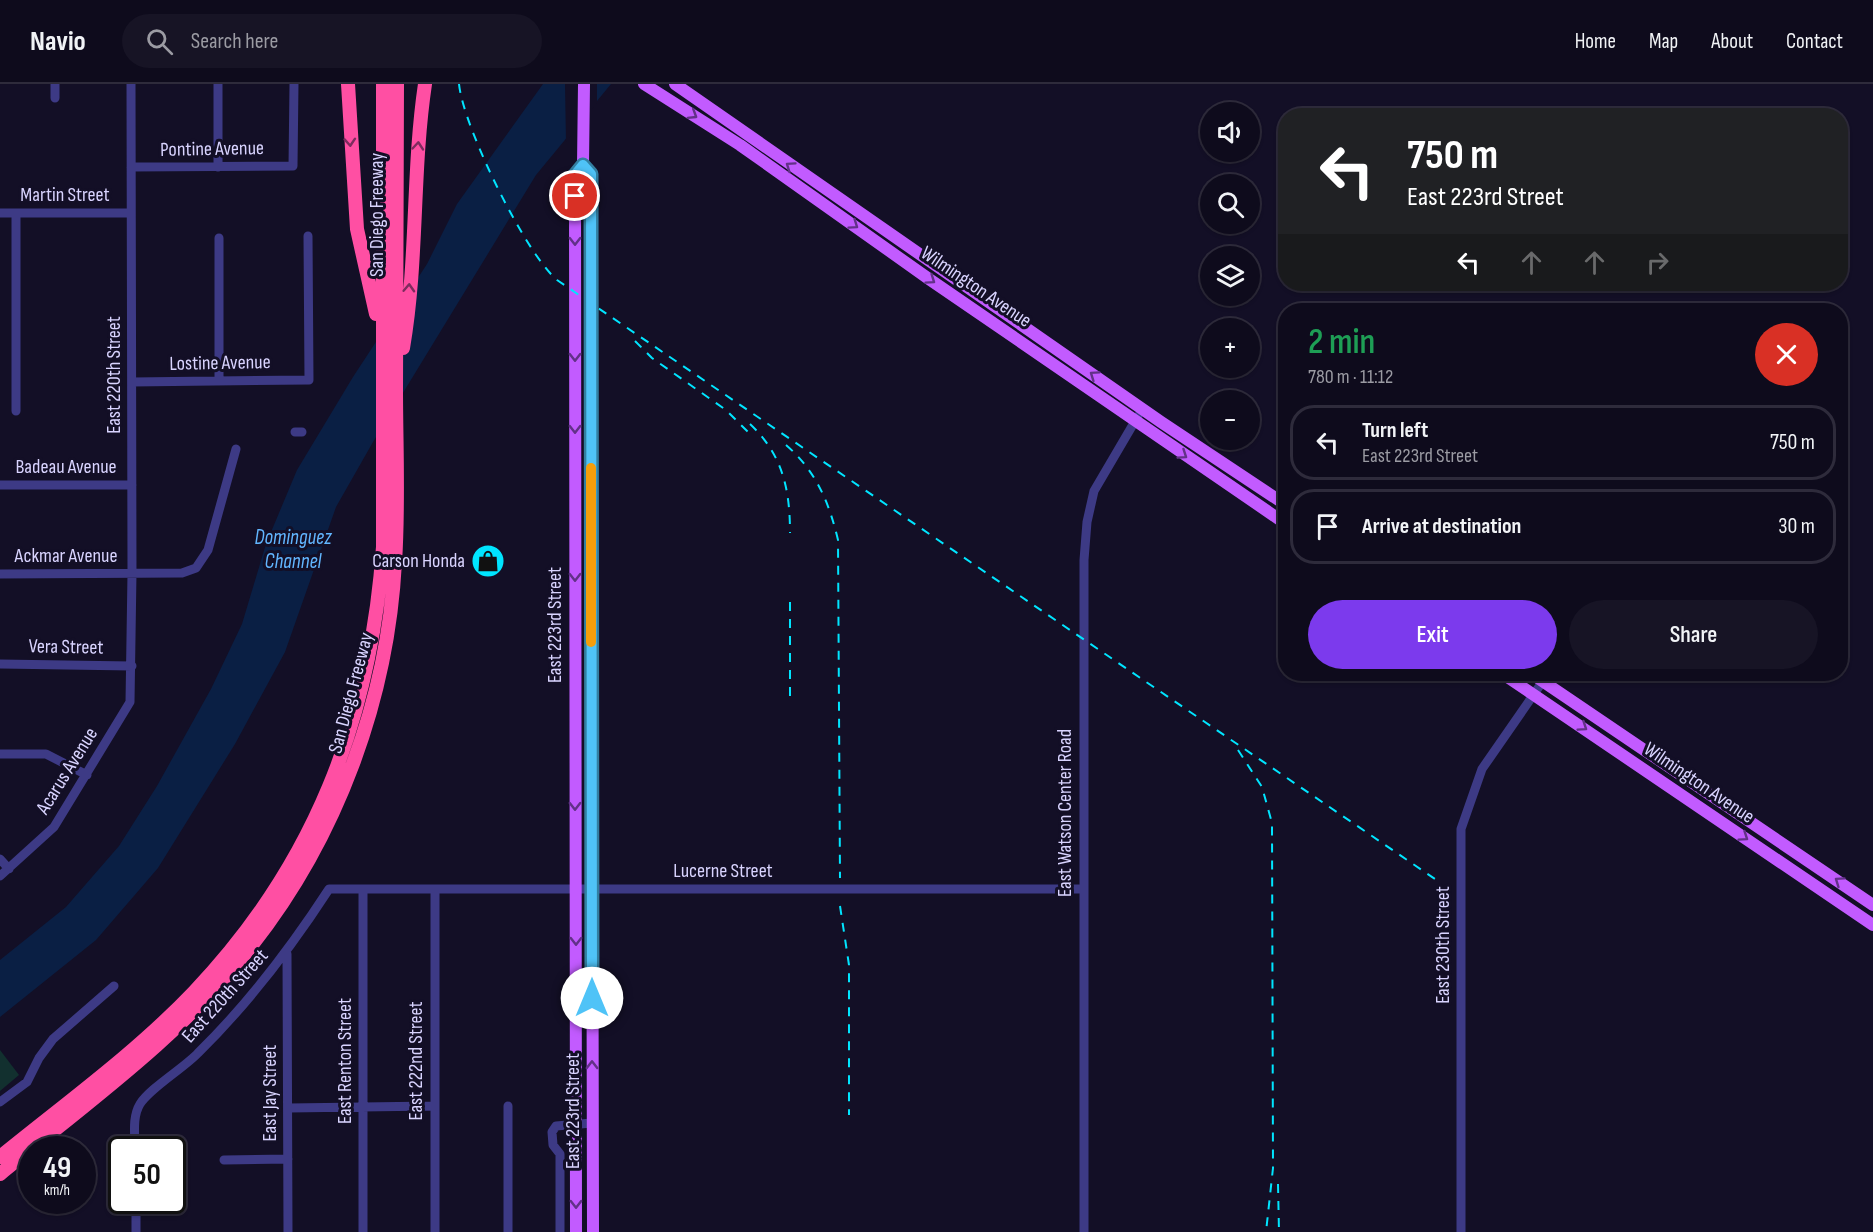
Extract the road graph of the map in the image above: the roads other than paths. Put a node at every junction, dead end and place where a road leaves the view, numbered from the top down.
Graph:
1 (55, 84) edge
2 (131, 84) edge
3 (218, 84) edge
4 (294, 84) edge
5 (348, 84) edge
6 (375, 84) edge
7 (383, 84) edge
8 (388, 84) edge
9 (397, 84) edge
10 (425, 84) edge
11 (584, 84) edge
12 (644, 84) edge
13 (675, 84) edge
14 (55, 98) dead end
15 (583, 165) junction
16 (131, 167) junction
17 (218, 167) junction
18 (0, 213) edge
19 (16, 213) junction
20 (130, 213) junction
21 (890, 235) junction
22 (308, 236) dead end
23 (219, 238) dead end
24 (883, 246) junction
25 (385, 296) junction
26 (376, 314) junction
27 (219, 381) junction
28 (132, 382) junction
29 (396, 388) junction
30 (1142, 409) junction
31 (16, 411) dead end
32 (1135, 422) junction
33 (236, 448) dead end
34 (382, 451) junction
35 (132, 484) junction
36 (0, 485) edge
37 (1278, 500) edge
38 (1278, 520) edge
39 (132, 573) junction
40 (0, 574) edge
41 (0, 664) edge
42 (132, 666) junction
43 (1514, 681) edge
44 (1543, 681) joint
45 (1535, 695) junction
46 (0, 754) edge
47 (87, 775) junction
48 (0, 859) edge
49 (9, 869) junction
50 (0, 876) edge
51 (1083, 889) junction
52 (363, 890) junction
53 (435, 890) junction
54 (576, 890) junction
55 (592, 890) junction
56 (1873, 905) edge
57 (1873, 925) edge
58 (287, 954) junction
59 (114, 986) dead end
60 (0, 1102) edge
61 (363, 1106) junction
62 (434, 1106) junction
63 (508, 1106) dead end
64 (288, 1108) junction
65 (592, 1123) junction
66 (576, 1124) junction
67 (135, 1136) edge
68 (0, 1147) edge
69 (0, 1157) edge
70 (288, 1159) junction
71 (224, 1160) dead end
72 (0, 1163) edge
73 (0, 1174) edge
74 (136, 1214) edge
75 (136, 1232) edge
76 (288, 1232) edge
77 (363, 1232) edge
78 (435, 1232) edge
79 (508, 1232) edge
80 (560, 1232) edge
81 (576, 1232) edge
82 (593, 1232) edge
83 (1084, 1232) edge
84 (1461, 1232) edge

1 - 14 street
2 - 16 street, East 220th Street
3 - 17 street
4 - 17 street, Pontine Avenue
5 -> 26 highway
6 - 26 highway, San Diego Freeway
7 - 25 highway
8 - 25 highway
9 - 29 highway, San Diego Freeway
29 -> 10 highway
11 - 15 main road, East 223rd Street
12 -> 24 main road, Wilmington Avenue
21 -> 13 main road, Wilmington Avenue
15 -> 54 main road, East 223rd Street
15 - 55 main road, East 223rd Street
16 - 17 street, Pontine Avenue
16 - 20 street, East 220th Street
18 - 19 street, Martin Street
19 - 20 street, Martin Street
19 - 31 street
20 - 28 street, East 220th Street
21 - 24 main road
30 -> 21 main road, Wilmington Avenue
22 - 27 street, Lostine Avenue
23 - 27 street
24 -> 32 main road, Wilmington Avenue
25 - 34 highway
26 - 34 highway, San Diego Freeway
27 - 28 street, Lostine Avenue
28 - 35 street, East 220th Street
29 - 73 highway, San Diego Freeway
30 - 32 street, East Watson Center Road
30 - 37 main road, Wilmington Avenue
32 -> 38 main road, Wilmington Avenue
32 - 51 street, East Watson Center Road
33 - 39 street, Ackmar Avenue
34 - 68 highway, San Diego Freeway
34 - 69 highway
34 - 72 highway
35 - 36 street, Badeau Avenue
35 - 39 street, East 220th Street
39 - 40 street, Ackmar Avenue
39 - 42 street, East 220th Street
41 - 42 street, Vera Street
42 - 47 street, Acarus Avenue
43 - 45 main road, Wilmington Avenue
44 - 45 street, East 230th Street
56 -> 44 main road, Wilmington Avenue
45 -> 57 main road, Wilmington Avenue
45 - 84 street, East 230th Street
46 - 47 street
47 - 49 street, Acarus Avenue
48 - 49 street
49 - 50 street, Acarus Avenue
51 - 55 street, Lucerne Street
51 - 83 street, East Watson Center Road
52 - 53 street, Lucerne Street
52 - 58 street, East 220th Street
52 - 61 street, East Renton Street
53 - 54 street, Lucerne Street
53 - 62 street, East 222nd Street
54 - 55 street, Lucerne Street
54 -> 66 main road, East 223rd Street
65 -> 55 main road, East 223rd Street
58 - 64 street, East Jay Street
58 - 67 street, East 220th Street
59 - 60 street
61 - 62 street
61 - 64 street
61 - 77 street, East Renton Street
62 - 78 street, East 222nd Street
63 - 79 street
64 - 70 street, East Jay Street
65 - 66 street
65 - 82 main road, East 223rd Street
66 - 80 street
66 -> 81 main road, East 223rd Street
70 - 71 street
70 - 76 street, East Jay Street
74 - 75 street

